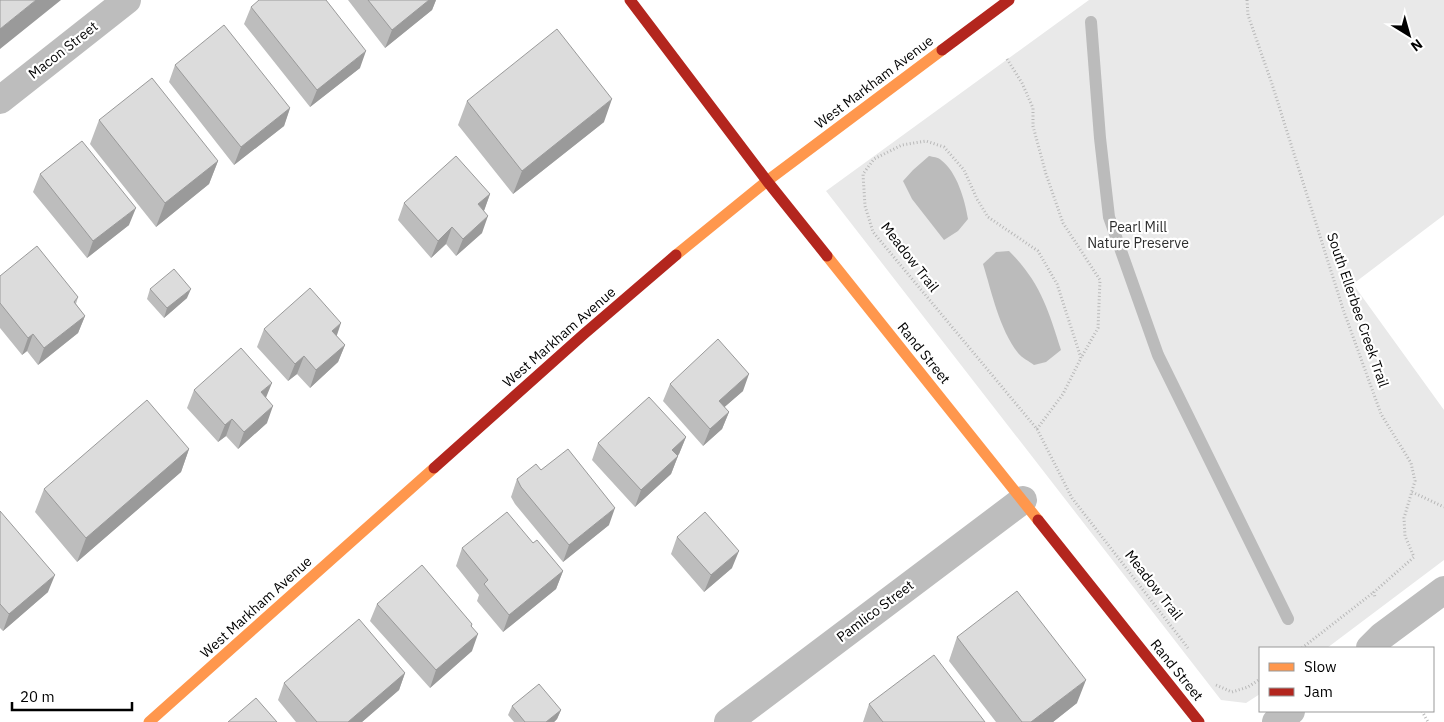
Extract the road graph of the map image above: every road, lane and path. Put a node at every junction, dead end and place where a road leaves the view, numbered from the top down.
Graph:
1 (127, 0) edge
2 (630, 0) edge
3 (1009, 0) edge
4 (1247, 0) edge
5 (1007, 59) dead end
6 (0, 100) edge
7 (768, 180) junction
8 (1081, 358) junction
9 (1037, 429) junction
10 (1412, 492) junction
11 (1023, 500) junction
12 (1444, 508) edge
13 (1444, 590) edge
14 (1374, 592) junction
15 (1376, 600) dead end
16 (1303, 647) edge
17 (1371, 647) edge
18 (1192, 654) dead end
19 (1210, 677) dead end
20 (1259, 680) edge
21 (1290, 712) edge
22 (149, 722) edge
23 (728, 722) edge
24 (1199, 722) edge
25 (1276, 722) edge

1 - 6 street, Macon Street
2 - 7 street, Rand Street
3 - 7 street, West Markham Avenue
4 - 10 path, South Ellerbee Creek Trail
5 - 8 path
7 - 11 street, Rand Street
7 - 22 street, West Markham Avenue
8 - 9 path
8 - 9 path, Meadow Trail
9 - 18 path, Meadow Trail
10 - 12 path
10 - 14 path, South Ellerbee Creek Trail
11 - 23 street, Pamlico Street
11 - 24 street, Rand Street
13 - 17 street
14 - 15 path
14 - 16 path
19 - 20 path
21 - 25 street

